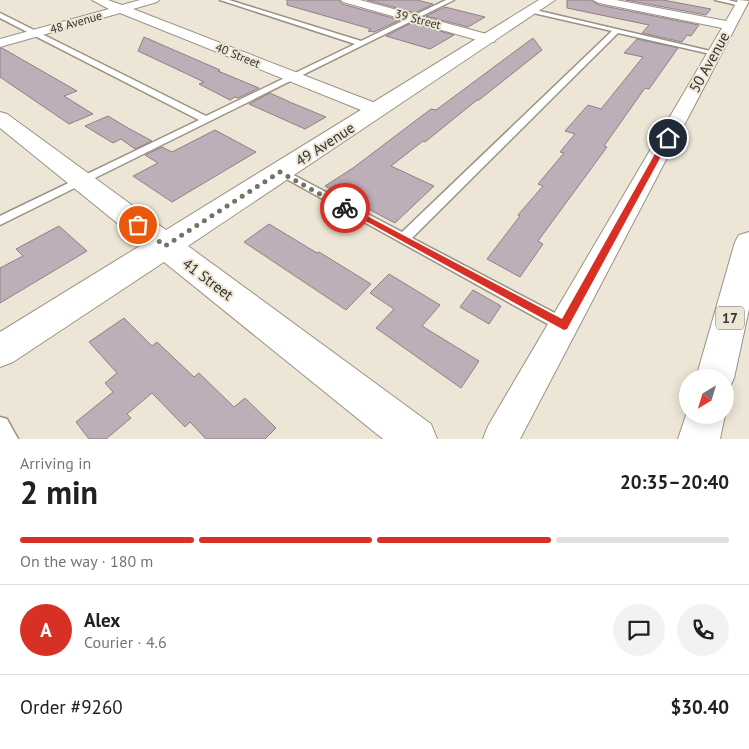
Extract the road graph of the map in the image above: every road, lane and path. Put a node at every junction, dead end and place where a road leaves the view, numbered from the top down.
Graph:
1 (98, 0) edge
2 (153, 0) edge
3 (223, 0) edge
4 (347, 0) edge
5 (451, 0) edge
6 (548, 0) edge
7 (599, 0) edge
8 (718, 0) edge
9 (743, 2) edge
10 (121, 9) junction
11 (531, 11) junction
12 (0, 15) edge
13 (414, 18) junction
14 (729, 26) junction
15 (616, 30) junction
16 (36, 33) junction
17 (489, 38) junction
18 (0, 44) edge
19 (362, 44) junction
20 (715, 53) junction
21 (294, 77) junction
22 (377, 110) junction
23 (0, 118) edge
24 (206, 120) junction
25 (280, 172) junction
26 (81, 180) junction
27 (0, 221) edge
28 (403, 239) junction
29 (165, 246) junction
30 (748, 253) edge
31 (564, 326) junction
32 (0, 352) edge
33 (717, 369) edge
34 (703, 424) edge
35 (0, 426) edge
36 (8, 439) edge
37 (416, 439) edge
38 (501, 439) edge
39 (699, 439) edge

1 - 10 street, 40 Street
2 - 10 street, 48 Avenue
3 - 19 lane
4 - 13 street, 39 Street
5 - 13 lane
6 - 11 street, 49 Avenue
7 - 14 street
8 - 9 lane
9 - 14 street, 50 Avenue
10 - 16 street, 48 Avenue
10 - 21 street, 40 Street
11 - 15 lane
11 - 17 street, 49 Avenue
12 - 16 lane
13 - 17 street, 39 Street
13 - 19 lane
14 - 20 street, 50 Avenue
15 - 20 lane
15 - 28 lane
16 - 18 street, 48 Avenue
16 - 24 lane
17 - 22 street, 49 Avenue
19 - 21 lane
20 - 31 street, 50 Avenue
21 - 22 street, 40 Street
21 - 24 lane
22 - 25 street, 49 Avenue
23 - 26 street, 41 Street
24 - 26 lane
25 - 28 lane
25 - 29 street, 49 Avenue
26 - 27 lane
26 - 29 street, 41 Street
28 - 31 lane
29 - 32 street, 49 Avenue
29 - 37 street, 41 Street
30 - 33 street, 17
31 - 38 street, 50 Avenue
34 - 39 street
35 - 36 lane

